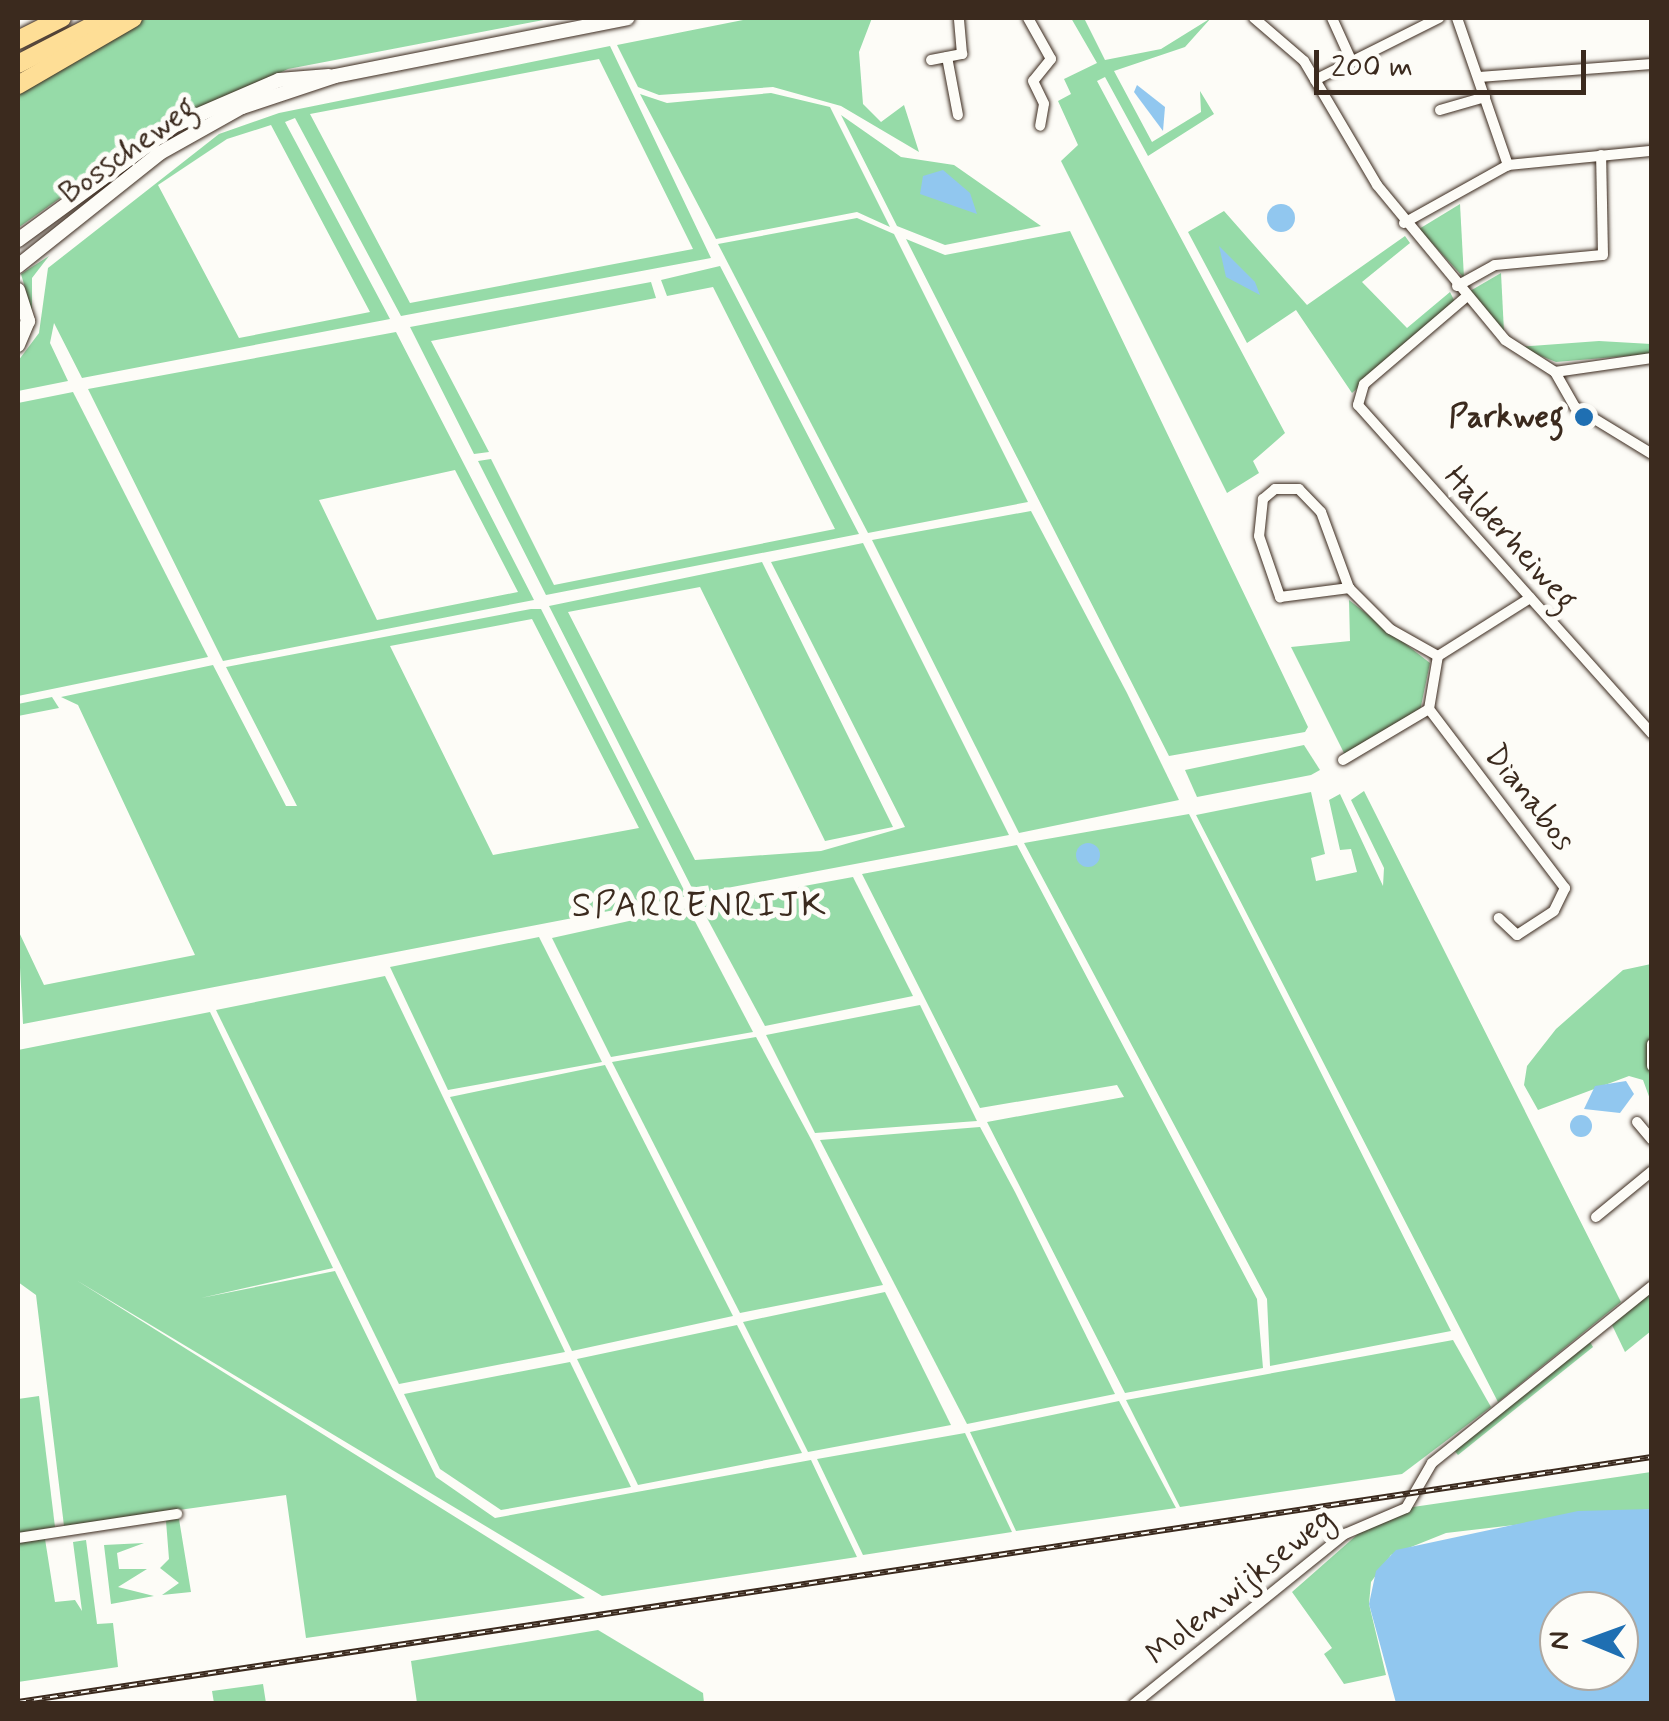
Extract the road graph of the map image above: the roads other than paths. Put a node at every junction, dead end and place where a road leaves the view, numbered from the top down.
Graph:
1 (62, 18) edge
2 (107, 18) edge
3 (133, 18) edge
4 (627, 18) edge
5 (959, 18) edge
6 (1028, 18) edge
7 (1254, 18) edge
8 (1332, 18) edge
9 (1439, 18) edge
10 (1457, 18) edge
11 (18, 40) edge
12 (947, 57) junction
13 (932, 60) dead end
14 (1352, 62) junction
15 (18, 64) edge
16 (1652, 64) edge
17 (335, 76) junction
18 (1479, 77) junction
19 (1315, 80) junction
20 (18, 85) edge
21 (1486, 97) junction
22 (1440, 110) dead end
23 (958, 115) dead end
24 (1040, 126) dead end
25 (1652, 150) edge
26 (1601, 155) junction
27 (1508, 164) junction
28 (1404, 223) junction
29 (18, 240) edge
30 (18, 266) edge
31 (1456, 286) junction
32 (18, 290) edge
33 (1466, 297) junction
34 (18, 345) edge
35 (1652, 358) edge
36 (1555, 372) junction
37 (1652, 454) edge
38 (1350, 588) junction
39 (1530, 598) junction
40 (1438, 656) junction
41 (1429, 709) junction
42 (1652, 734) edge
43 (1343, 760) dead end
44 (1499, 918) dead end
45 (1652, 1044) edge
46 (1652, 1066) edge
47 (1637, 1122) dead end
48 (1652, 1140) edge
49 (1652, 1171) edge
50 (1596, 1217) dead end
51 (1652, 1286) edge
52 (177, 1514) dead end
53 (18, 1538) edge
54 (1134, 1704) edge

1 - 11 highway
2 - 15 highway
3 - 20 highway
4 - 17 main road, Bosscheweg
5 - 12 street
6 - 24 street
7 - 19 street
8 - 14 street
9 - 14 street
10 - 18 street
12 - 13 street
12 - 23 street
14 - 19 street
16 - 18 street
17 - 29 main road, Bosscheweg
17 - 30 main road, Bosscheweg
18 - 21 street
19 - 28 street
21 - 22 street
21 - 27 street
25 - 26 street
26 - 27 street
26 - 31 street
27 - 28 street
28 - 31 street
31 - 33 street
32 - 34 main road
33 - 36 street
33 - 39 street, Halderheiweg
35 - 36 street
36 - 37 street
38 - 38 street
38 - 40 street
39 - 40 street
39 - 42 street, Halderheiweg
40 - 41 street
41 - 43 street
41 - 44 street, Dianabos
45 - 46 street
47 - 48 street
49 - 50 street
51 - 54 street, Molenwijkseweg
52 - 53 street

